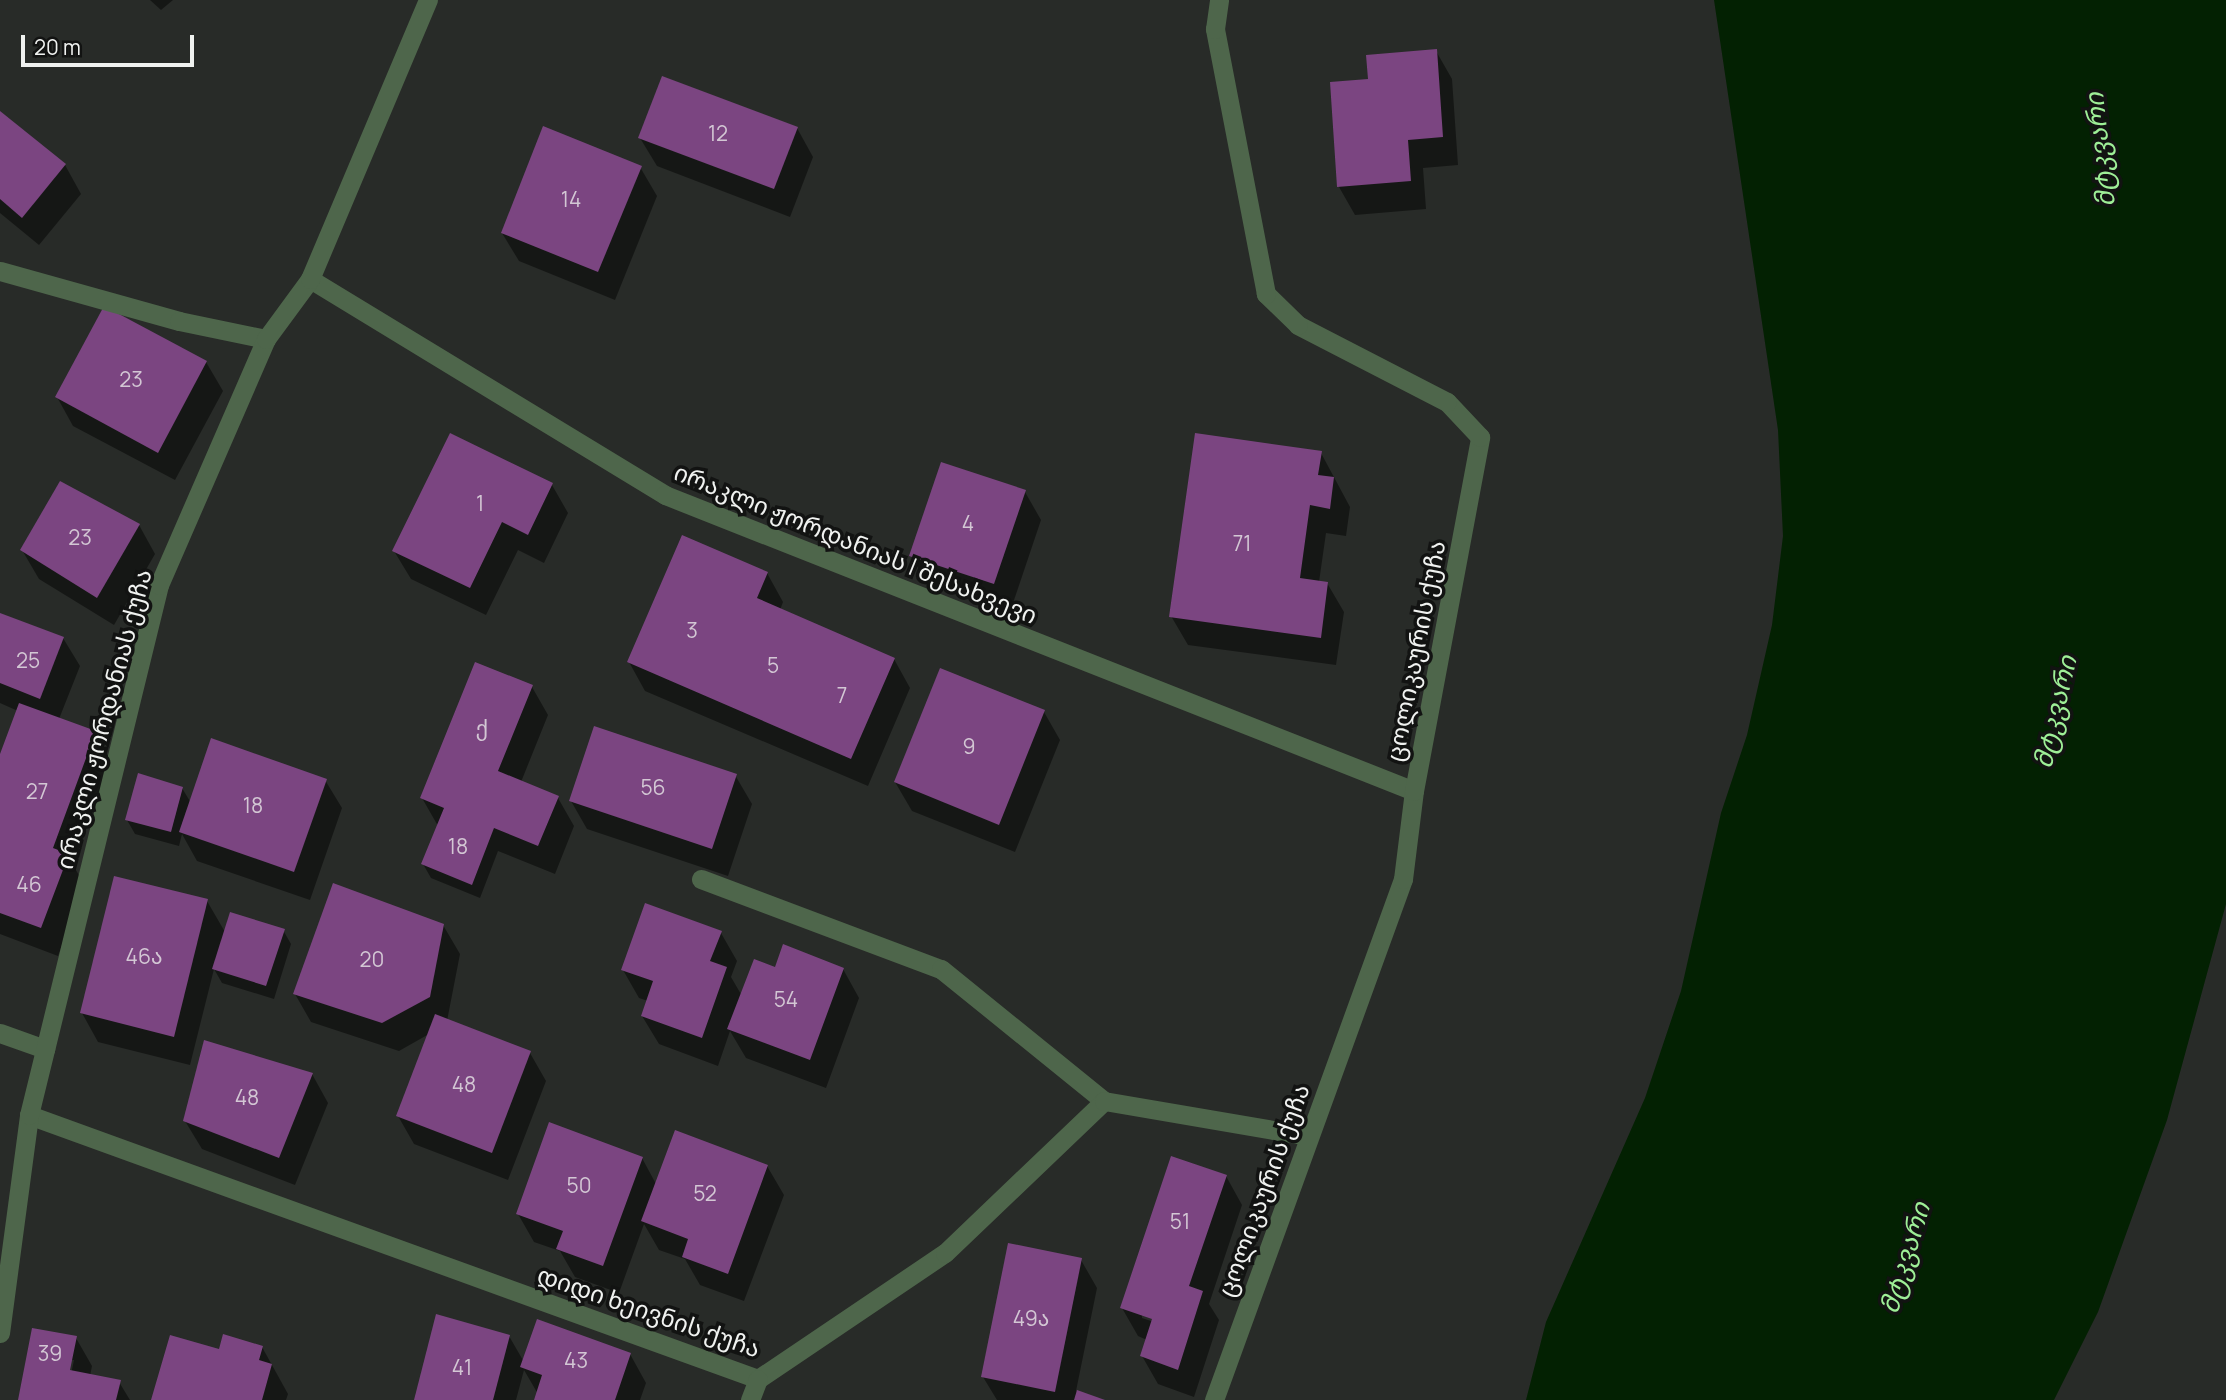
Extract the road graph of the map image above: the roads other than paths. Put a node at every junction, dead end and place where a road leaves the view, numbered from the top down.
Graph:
1 (428, 0) edge
2 (1219, 0) edge
3 (0, 271) edge
4 (310, 279) junction
5 (266, 339) junction
6 (1414, 791) junction
7 (701, 879) dead end
8 (0, 1032) edge
9 (45, 1049) junction
10 (1104, 1101) junction
11 (29, 1115) junction
12 (1308, 1136) junction
13 (0, 1333) edge
14 (758, 1379) junction
15 (750, 1400) edge
16 (1214, 1400) edge

1 - 4 street, ირაკლი ჟორდანიას ქუჩა
2 - 6 street, ცოლიკაურის ქუჩა
3 - 5 street
4 - 5 street, ირაკლი ჟორდანიას ქუჩა
4 - 6 street, ირაკლი ჟორდანიას I შესახვევი
5 - 9 street, ირაკლი ჟორდანიას ქუჩა
6 - 12 street, ცოლიკაურის ქუჩა
7 - 10 street
8 - 9 street
9 - 11 street, ირაკლი ჟორდანიას ქუჩა
10 - 12 street
10 - 14 street, დიდი ხეივნის ქუჩა
11 - 13 street, ირაკლი ჟორდანიას ქუჩა
11 - 14 street, დიდი ხეივნის ქუჩა
12 - 16 street, ცოლიკაურის ქუჩა
14 - 15 street

